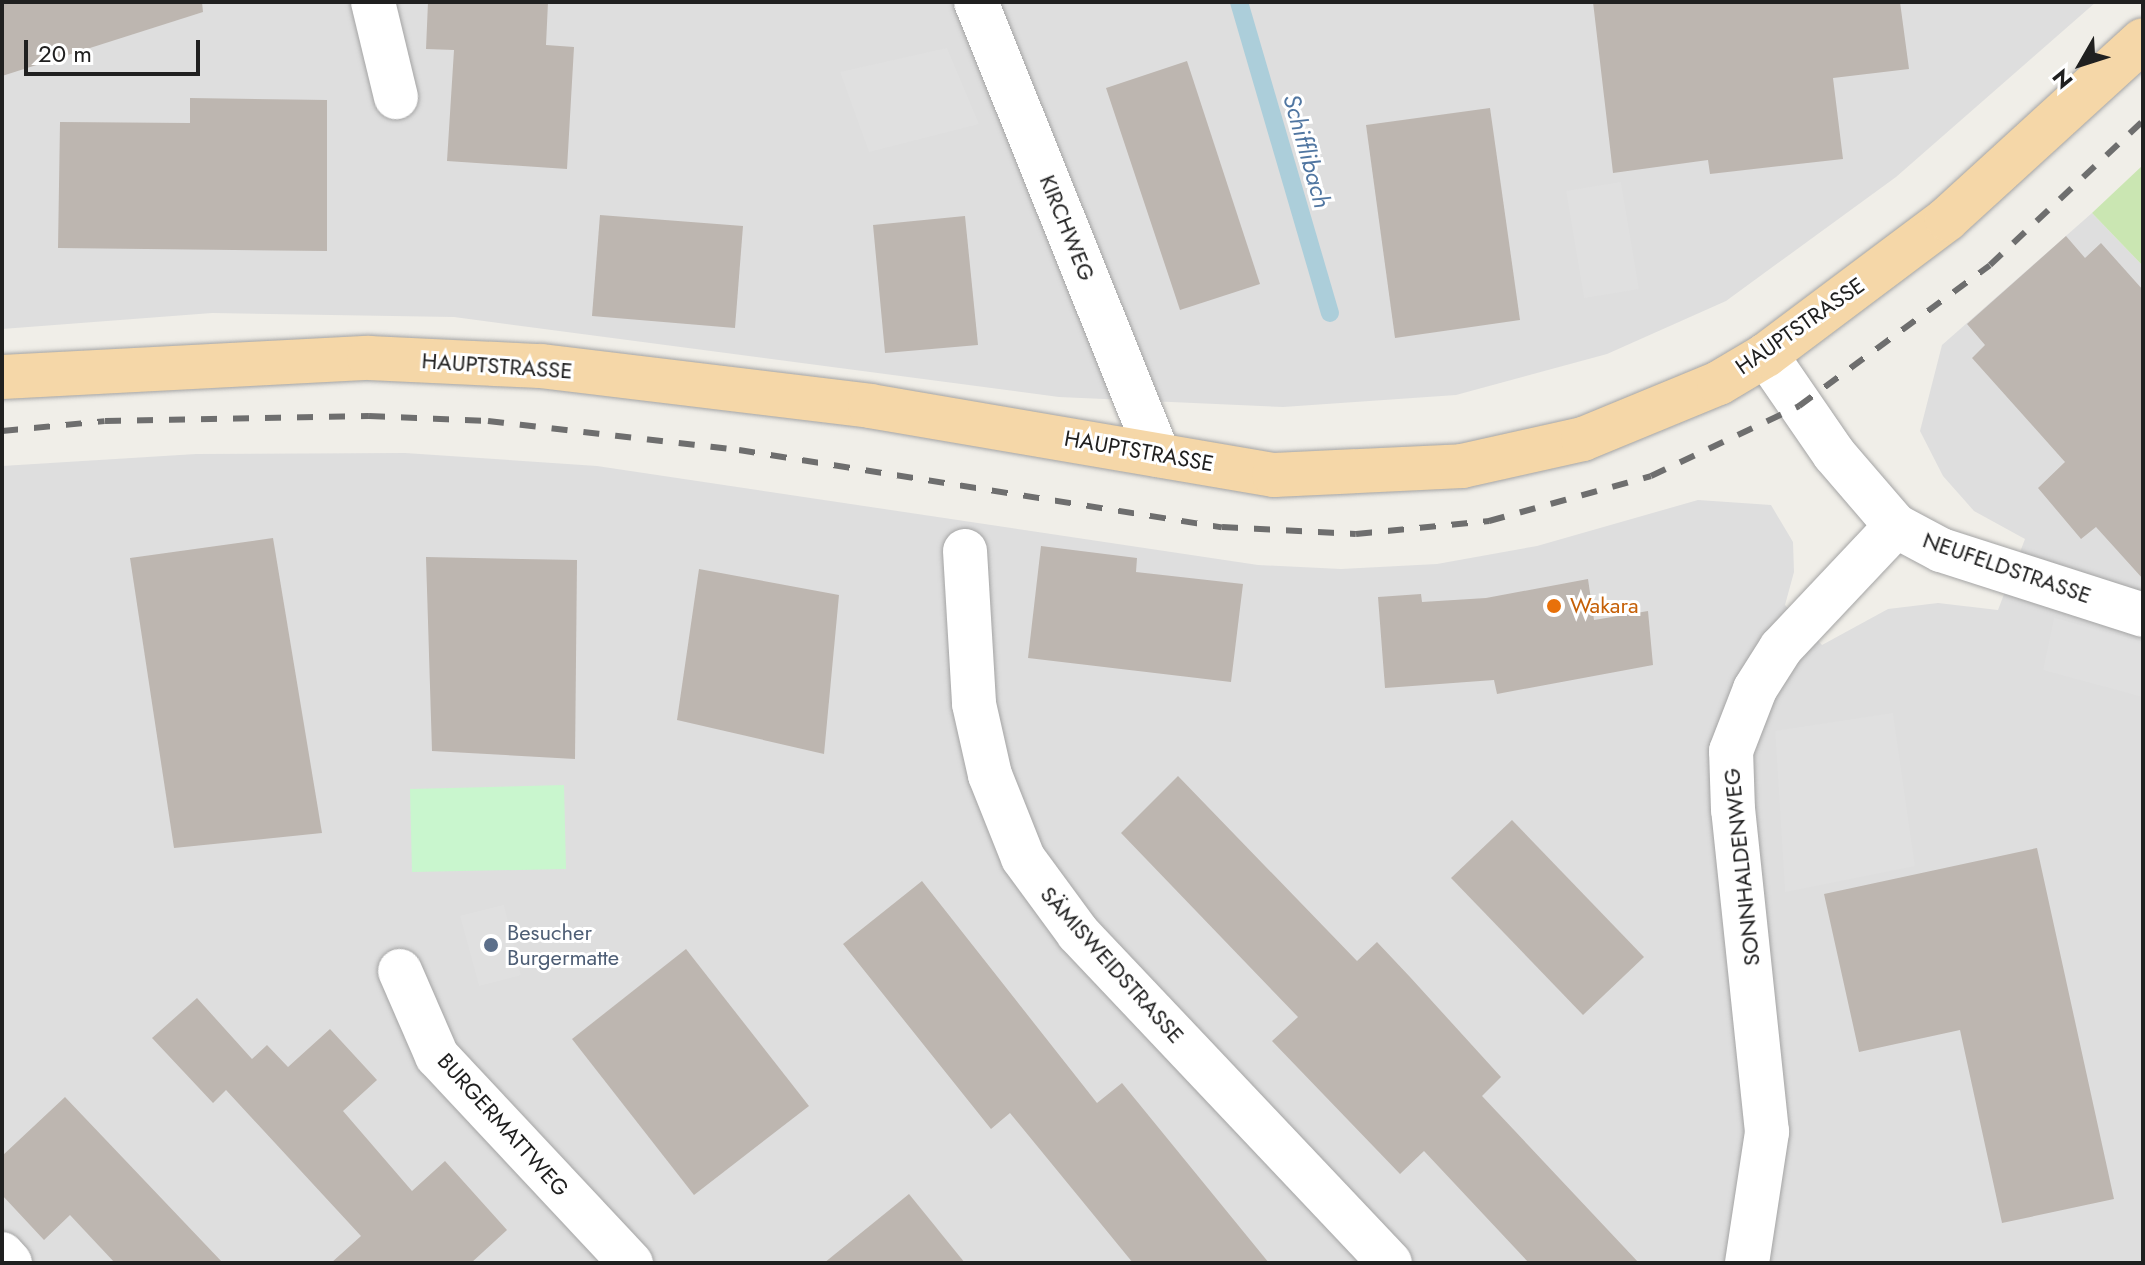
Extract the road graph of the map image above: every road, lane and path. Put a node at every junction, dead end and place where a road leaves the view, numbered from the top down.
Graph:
1 (373, 2) edge
2 (976, 2) edge
3 (2143, 40) edge
4 (396, 97) dead end
5 (1766, 355) junction
6 (2, 377) edge
7 (1158, 455) junction
8 (1896, 526) junction
9 (965, 551) dead end
10 (2143, 615) edge
11 (400, 971) dead end
12 (2, 1254) edge
13 (10, 1263) edge
14 (631, 1263) edge
15 (1390, 1263) edge
16 (1747, 1263) edge

1 - 4 street
2 - 7 street, KIRCHWEG
3 - 5 main road, HAUPTSTRASSE
5 - 7 main road, HAUPTSTRASSE
5 - 8 street, NEUFELDSTRASSE
6 - 7 main road, HAUPTSTRASSE
8 - 10 street, NEUFELDSTRASSE
8 - 16 street, SONNHALDENWEG
9 - 15 street, SÄMISWEIDSTRASSE
11 - 14 street, BURGERMATTWEG
12 - 13 street

